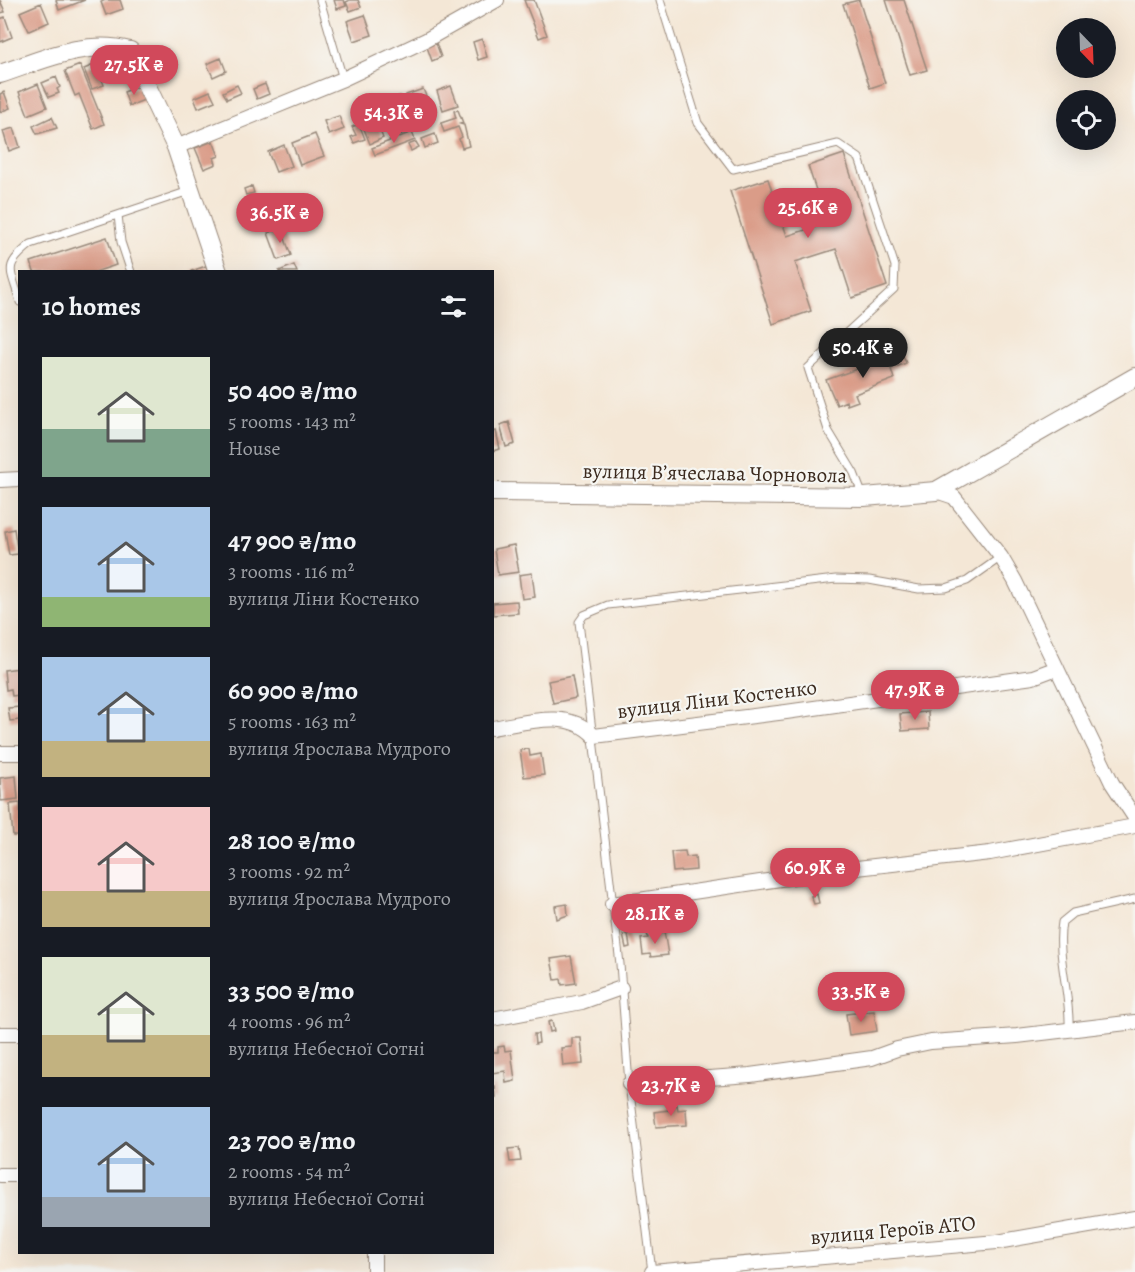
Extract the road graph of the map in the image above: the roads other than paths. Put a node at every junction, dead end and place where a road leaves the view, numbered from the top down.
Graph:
1 (320, 0) edge
2 (497, 0) edge
3 (660, 0) edge
4 (0, 74) edge
5 (343, 78) junction
6 (176, 147) junction
7 (189, 191) junction
8 (118, 215) junction
9 (130, 270) edge
10 (217, 270) edge
11 (18, 296) edge
12 (1135, 377) edge
13 (18, 479) edge
14 (0, 480) edge
15 (936, 491) junction
16 (494, 492) edge
17 (864, 497) junction
18 (1001, 557) junction
19 (1057, 668) junction
20 (494, 728) edge
21 (594, 736) junction
22 (0, 753) edge
23 (18, 753) edge
24 (1135, 818) edge
25 (1135, 826) edge
26 (1135, 899) edge
27 (612, 904) junction
28 (621, 988) junction
29 (494, 1018) edge
30 (1135, 1022) edge
31 (1069, 1030) junction
32 (0, 1034) edge
33 (18, 1034) edge
34 (629, 1084) junction
35 (0, 1175) edge
36 (18, 1175) edge
37 (1135, 1218) edge
38 (374, 1254) edge
39 (375, 1272) edge
40 (652, 1272) edge

1 - 5 lane
2 - 5 street
3 - 17 lane
4 - 6 street
5 - 6 street
6 - 7 street
7 - 8 lane
7 - 10 street
8 - 9 lane
8 - 11 lane
12 - 15 street
13 - 14 street
15 - 17 street, вулиця Вʼячеслава Чорновола
15 - 18 street
16 - 17 street, вулиця Вʼячеслава Чорновола
18 - 19 street
18 - 21 lane
19 - 21 street, вулиця Ліни Костенко
19 - 24 street
20 - 21 street
21 - 27 lane
22 - 23 street
25 - 27 street
26 - 31 lane
27 - 28 lane
28 - 29 street
28 - 34 lane
30 - 31 street
31 - 34 street
32 - 33 street
34 - 40 lane
35 - 36 street
37 - 40 street, вулиця Героїв АТО
38 - 39 street

